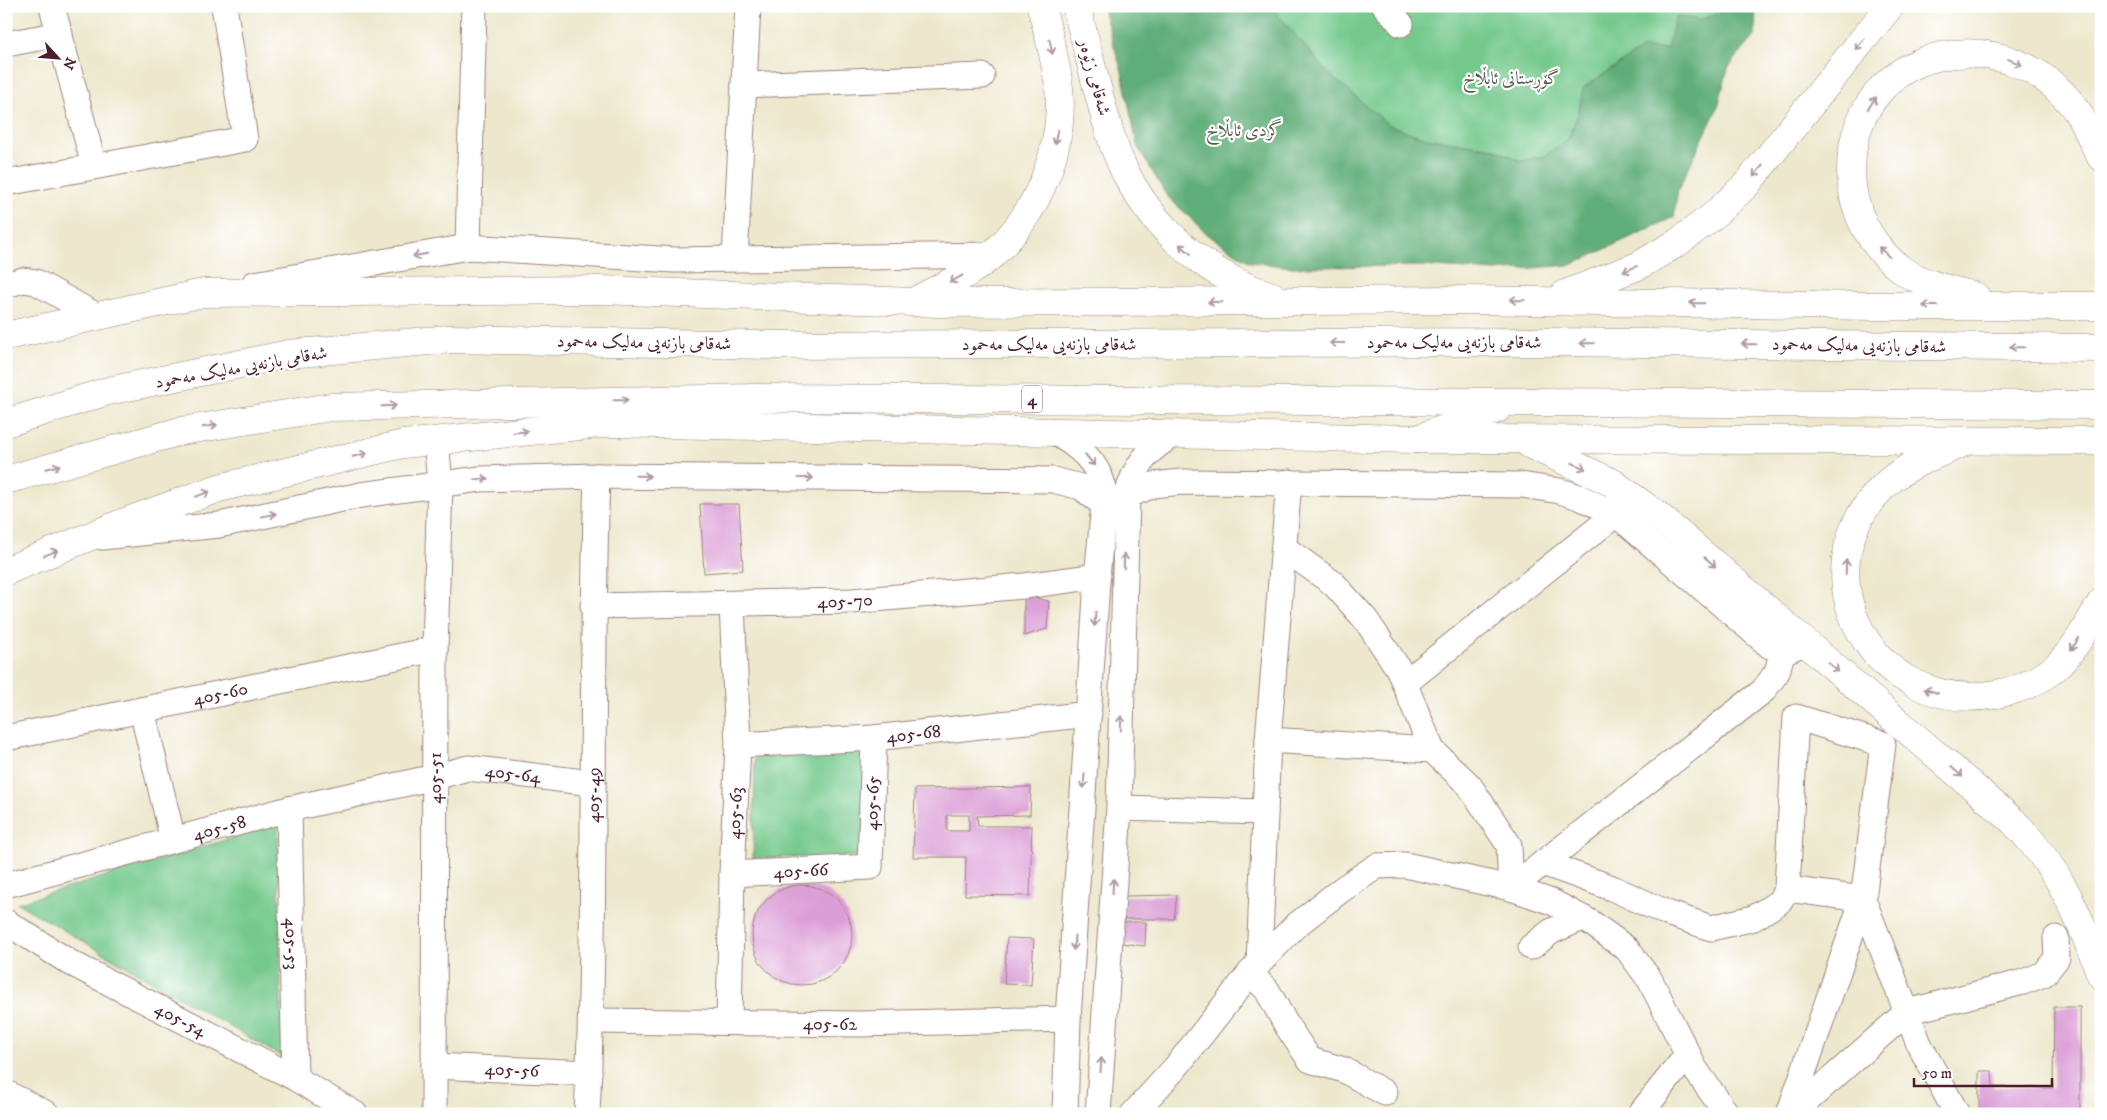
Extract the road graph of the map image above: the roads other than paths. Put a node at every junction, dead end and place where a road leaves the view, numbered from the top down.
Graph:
1 (52, 6) edge
2 (224, 6) edge
3 (474, 6) edge
4 (748, 6) edge
5 (1041, 6) edge
6 (1076, 6) edge
7 (1890, 6) edge
8 (60, 34) junction
9 (6, 44) edge
10 (982, 76) dead end
11 (744, 85) junction
12 (2101, 157) edge
13 (94, 166) junction
14 (6, 183) edge
15 (468, 247) junction
16 (583, 254) junction
17 (992, 255) junction
18 (735, 259) junction
19 (6, 285) edge
20 (582, 290) junction
21 (203, 293) junction
22 (1290, 301) junction
23 (1545, 301) junction
24 (914, 302) junction
25 (2024, 306) junction
26 (2101, 306) edge
27 (97, 316) junction
28 (6, 336) edge
29 (2101, 348) edge
30 (556, 402) junction
31 (1514, 402) junction
32 (2101, 405) edge
33 (6, 423) edge
34 (609, 423) junction
35 (1052, 431) junction
36 (1176, 434) junction
37 (1417, 439) junction
38 (1519, 439) junction
39 (1972, 439) junction
40 (436, 441) junction
41 (2101, 441) edge
42 (597, 476) junction
43 (6, 480) edge
44 (1289, 482) junction
45 (440, 483) junction
46 (1127, 496) junction
47 (1104, 505) junction
48 (1616, 514) junction
49 (82, 540) junction
50 (1284, 548) junction
51 (6, 571) edge
52 (1098, 576) junction
53 (2101, 603) edge
54 (732, 604) junction
55 (593, 606) junction
56 (1794, 646) junction
57 (435, 649) junction
58 (1405, 683) junction
59 (142, 710) junction
60 (1089, 714) junction
61 (6, 738) edge
62 (874, 738) junction
63 (1268, 740) junction
64 (738, 745) junction
65 (1432, 750) junction
66 (435, 777) junction
67 (592, 784) junction
68 (1119, 808) junction
69 (289, 810) junction
70 (1265, 812) junction
71 (173, 840) junction
72 (1543, 863) junction
73 (870, 867) joint
74 (732, 874) junction
75 (6, 885) edge
76 (1511, 888) junction
77 (1787, 889) junction
78 (1863, 899) junction
79 (1582, 918) junction
80 (6, 922) edge
81 (2056, 938) dead end
82 (1531, 947) dead end
83 (1254, 968) junction
84 (2101, 976) edge
85 (1907, 1012) junction
86 (1068, 1019) junction
87 (592, 1021) junction
88 (729, 1022) junction
89 (1688, 1054) junction
90 (434, 1066) junction
91 (589, 1073) junction
92 (295, 1078) junction
93 (6, 1093) edge
94 (1385, 1093) dead end
95 (47, 1114) edge
96 (355, 1114) edge
97 (434, 1114) edge
98 (587, 1114) edge
99 (1066, 1114) edge
100 (1098, 1114) edge
101 (1133, 1114) edge
102 (1640, 1114) edge
103 (1727, 1114) edge
104 (1791, 1114) edge
105 (1957, 1114) edge

1 - 8 street
2 - 13 street
3 - 15 street
4 - 11 street
5 -> 17 main road, شەقامی زێوەر
22 -> 6 main road, شەقامی زێوەر
7 -> 23 main road
8 - 9 street
8 - 13 street
10 - 11 street
11 - 18 street
25 -> 12 main road
13 - 14 street
15 - 16 street
15 -> 21 street
16 - 18 street
16 - 20 street
17 - 18 street
17 -> 24 main road, شەقامی زێوەر
19 - 27 street
20 - 21 main road
20 - 24 main road
21 - 27 main road
23 -> 22 main road
22 -> 24 main road
25 -> 23 main road
25 - 26 main road
27 - 28 main road
29 -> 33 main road, شەقامی بازنەیی مەلیک مەحمود
30 -> 31 main road, 4
30 - 34 main road
43 -> 30 main road, 4
31 - 32 main road, 4
31 - 37 main road
34 - 35 main road
40 -> 34 main road
35 - 36 main road
35 -> 47 street
36 - 37 main road
36 - 46 street
37 - 38 main road
38 - 39 main road
38 -> 56 main road
39 - 41 main road
53 -> 39 main road
40 - 45 street, 405-51
49 -> 40 main road
45 -> 42 street
42 -> 47 street
42 - 55 street, 405-49
44 - 46 street
44 - 48 street
44 - 50 street
49 -> 45 street
45 - 57 street, 405-51
68 -> 46 street
47 - 52 street
48 - 56 street
48 - 58 street
51 -> 49 main road
50 - 58 street
50 - 63 street
52 - 54 street, 405-70
52 -> 60 street
54 - 55 street, 405-70
54 - 64 street, 405-63
55 - 67 street, 405-49
56 - 72 street
56 -> 84 main road
57 - 59 street, 405-60
57 - 66 street, 405-51
58 - 65 street
59 - 61 street, 405-60
59 - 71 street
60 - 62 street, 405-68
60 -> 86 street
62 - 64 street, 405-68
62 - 73 street, 405-65
63 - 65 street
63 - 70 street
64 - 74 street, 405-63
65 - 76 street
66 - 67 street, 405-64
66 - 69 street, 405-58
66 - 90 street, 405-51
67 - 87 street, 405-49
68 - 70 street
100 -> 68 street
69 - 71 street, 405-58
69 - 92 street, 405-53
70 - 83 street
71 - 75 street, 405-58
72 - 76 street
72 - 77 street
73 - 74 street, 405-66
74 - 88 street, 405-63
76 - 79 street
76 - 83 street
77 - 78 street
77 - 78 street
78 - 85 street
78 - 104 street
79 - 82 street
79 - 89 street
80 - 92 street, 405-54
81 - 85 street
83 - 94 street
83 - 101 street
85 - 104 street
85 - 105 street
86 - 88 street, 405-62
86 - 99 street
87 - 88 street, 405-62
87 - 91 street, 405-49
89 - 102 street
89 - 103 street
90 - 91 street, 405-56
90 - 97 street, 405-51
91 - 98 street, 405-49
92 - 96 street, 405-54
93 - 95 street

